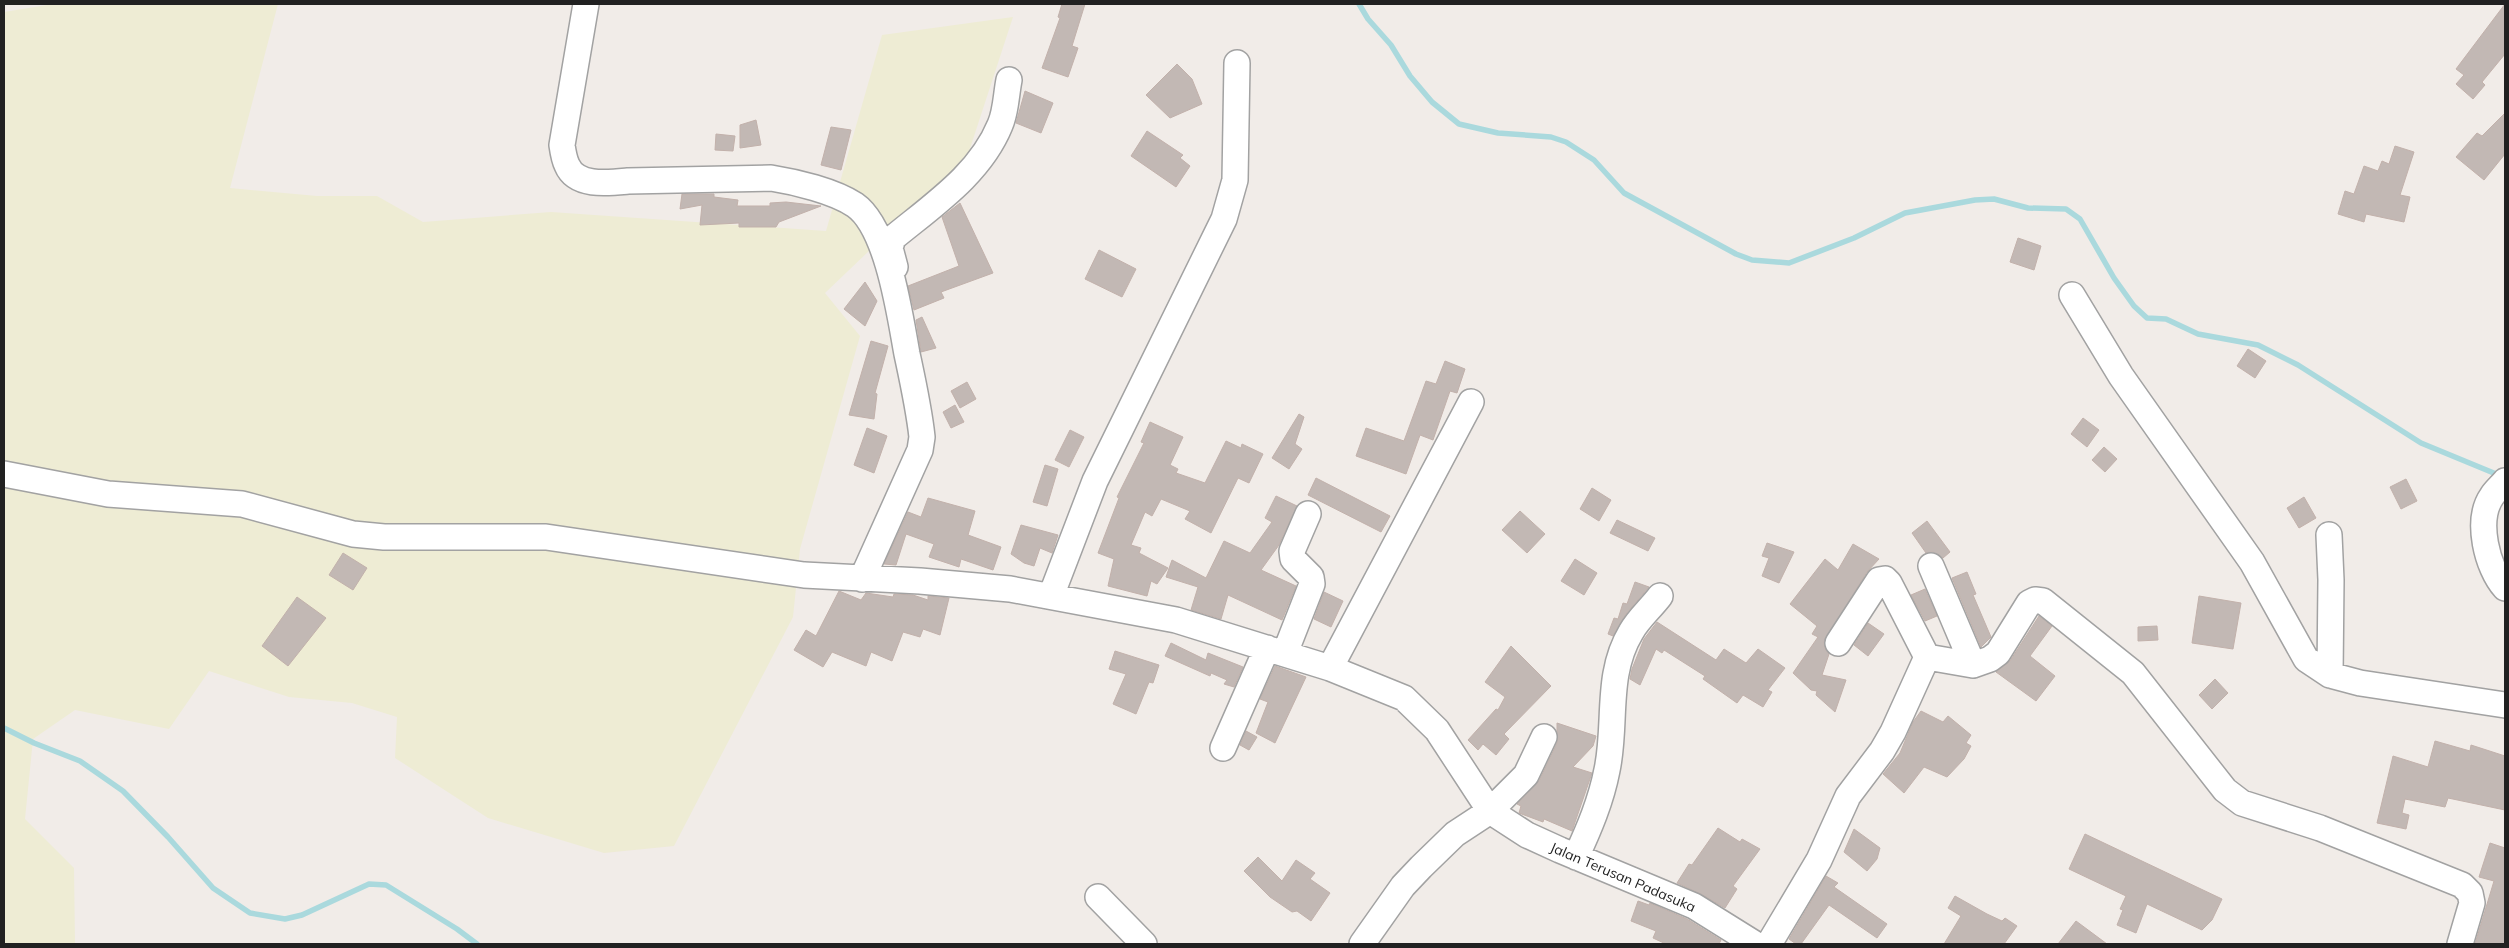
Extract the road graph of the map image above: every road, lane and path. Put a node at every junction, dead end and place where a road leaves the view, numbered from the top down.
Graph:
1 (586, 4) edge
2 (1238, 63) dead end
3 (1009, 80) dead end
4 (892, 275) junction
5 (2072, 295) dead end
6 (1471, 402) dead end
7 (4, 474) edge
8 (2505, 481) edge
9 (1308, 514) dead end
10 (2329, 535) dead end
11 (1931, 566) dead end
12 (862, 579) junction
13 (2505, 588) edge
14 (1051, 596) junction
15 (1660, 596) dead end
16 (1838, 643) dead end
17 (1276, 650) junction
18 (1927, 657) junction
19 (1973, 665) junction
20 (1330, 668) junction
21 (2330, 675) junction
22 (2505, 705) edge
23 (1544, 738) dead end
24 (1224, 748) dead end
25 (1490, 811) junction
26 (1576, 857) junction
27 (1098, 897) dead end
28 (2462, 938) edge
29 (1144, 944) edge
30 (1362, 944) edge
31 (1754, 944) edge
32 (1769, 944) edge

1 - 4 street
2 - 14 street
3 - 4 street
4 - 12 street
5 - 21 street
6 - 20 street
7 - 12 street
8 - 13 street
9 - 17 street
10 - 21 street
11 - 19 street
12 - 14 street
14 - 17 street
15 - 26 street
16 - 18 street
17 - 20 street
17 - 24 street
18 - 19 street
18 - 32 street
19 - 28 street
20 - 25 street
21 - 22 street
23 - 25 street
25 - 26 street, Jalan Terusan Padasuka
25 - 30 street
26 - 31 street, Jalan Terusan Padasuka
27 - 29 street

